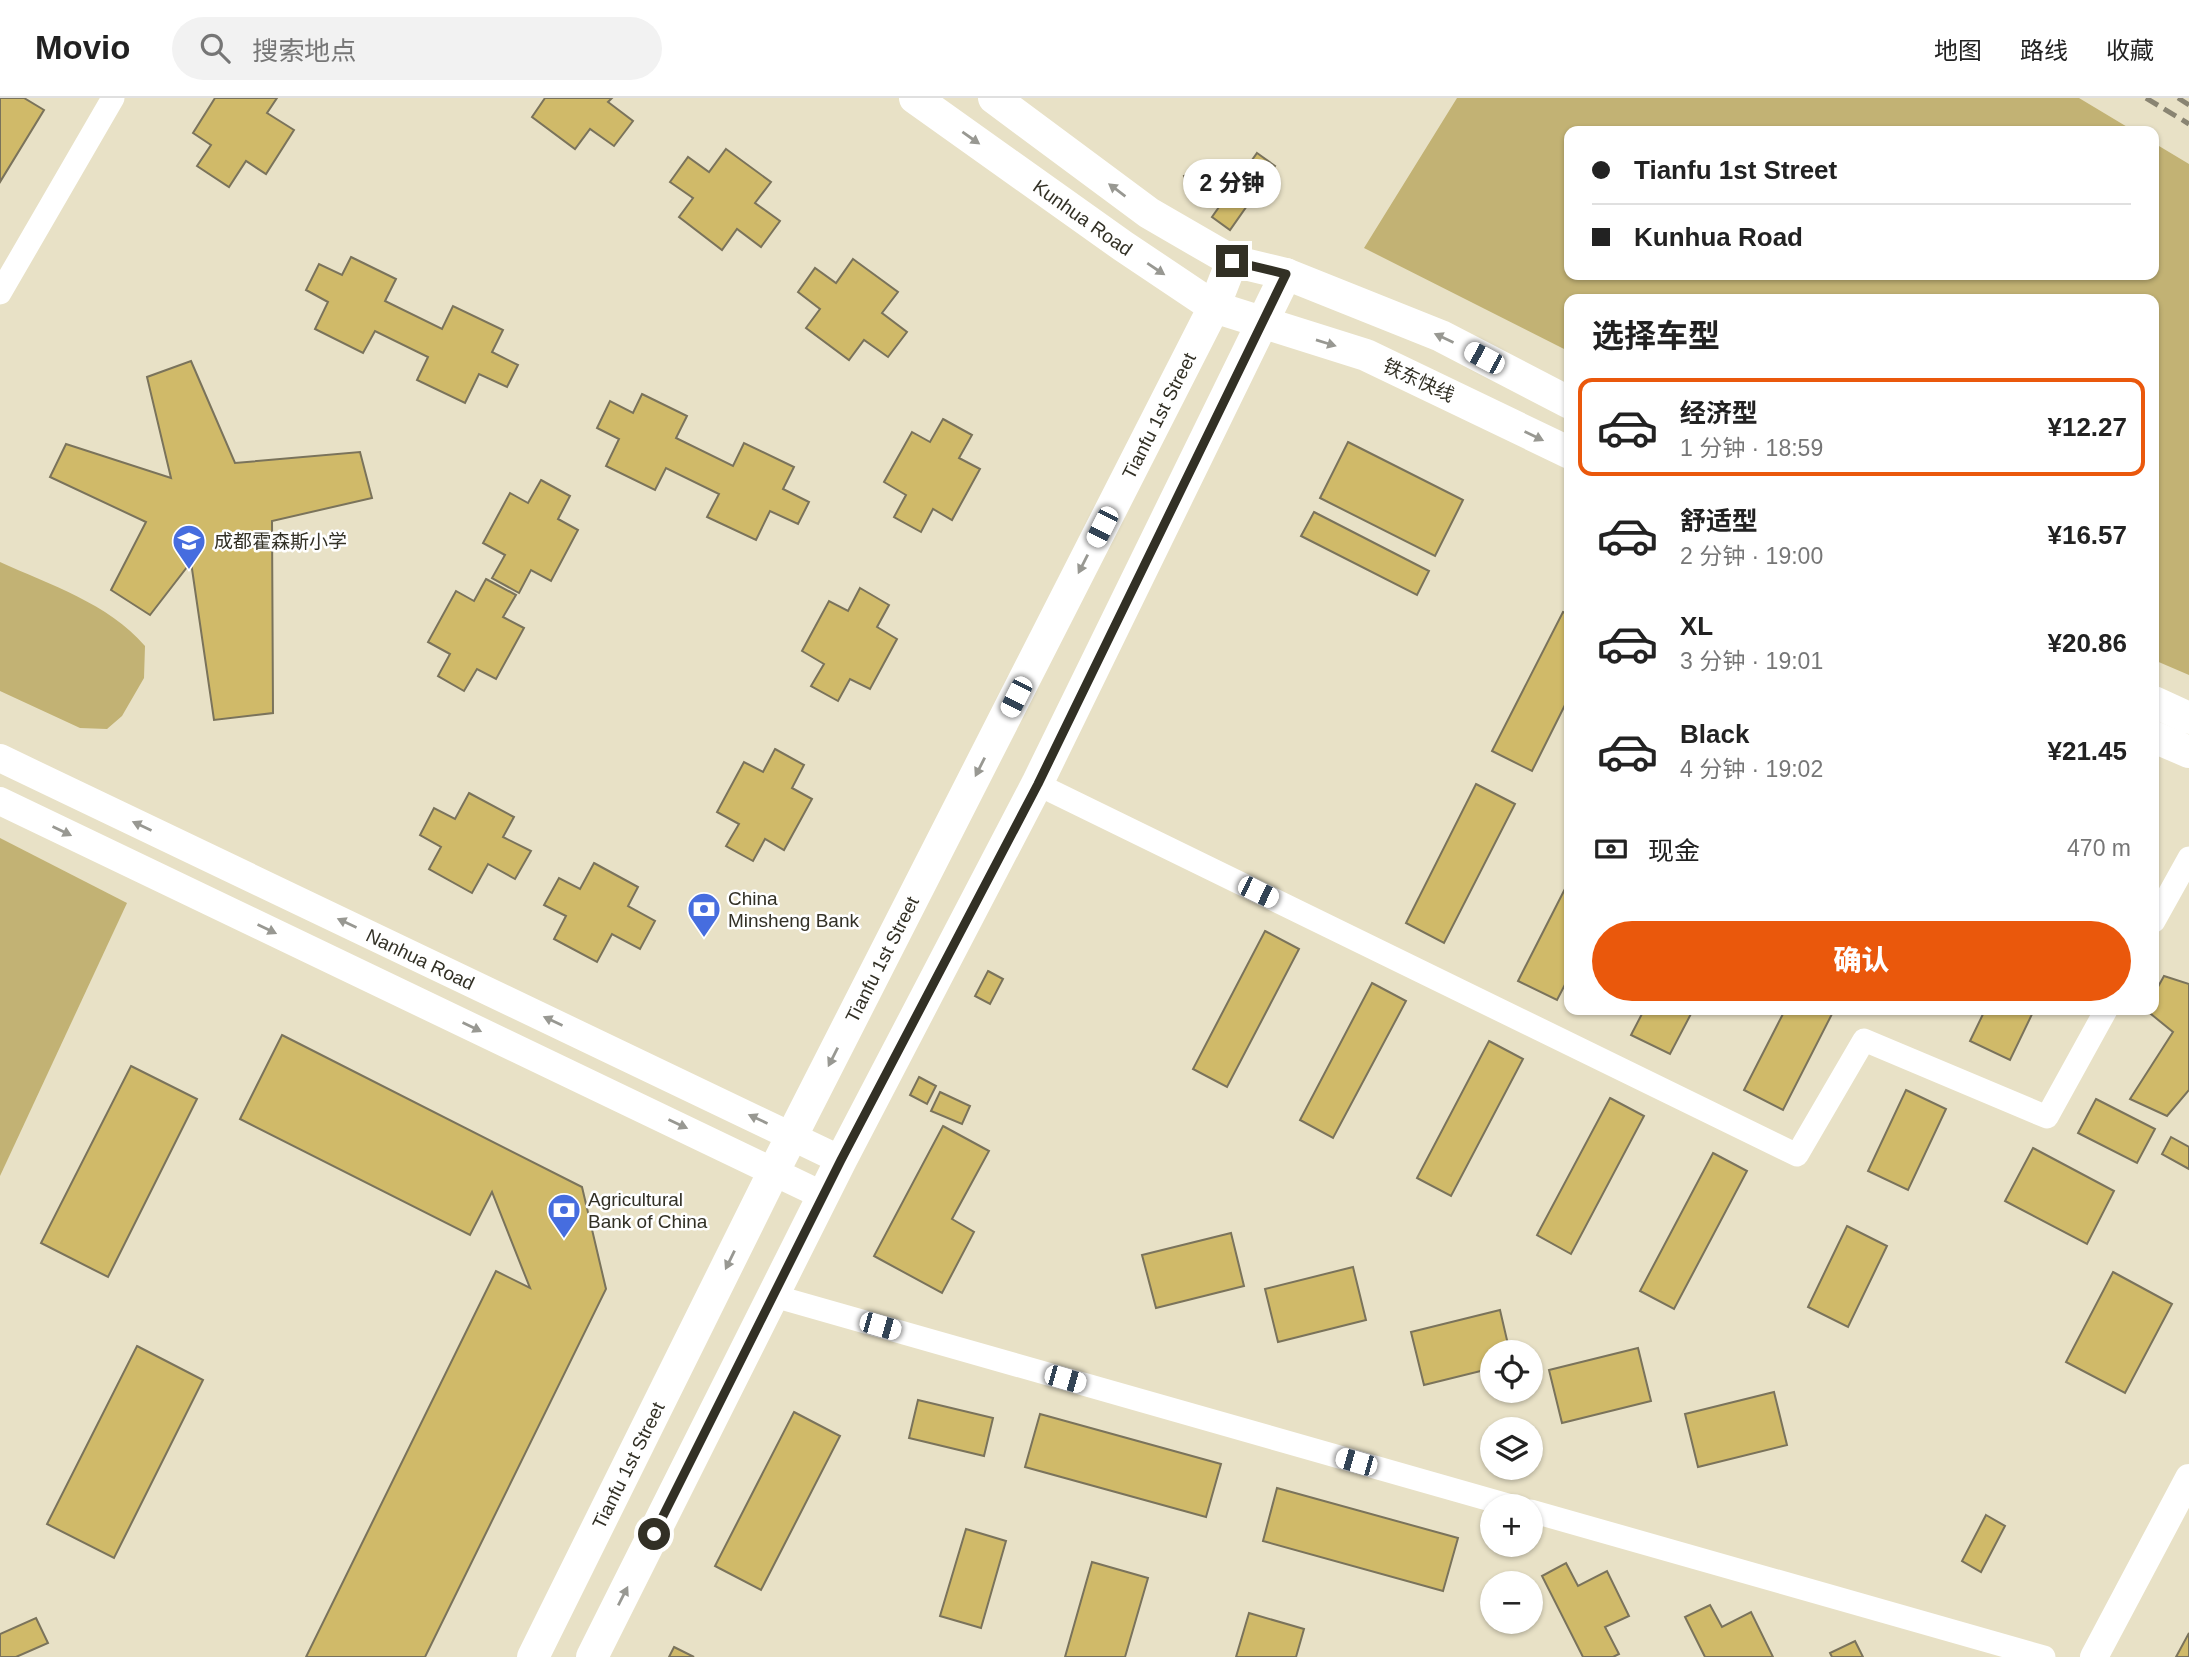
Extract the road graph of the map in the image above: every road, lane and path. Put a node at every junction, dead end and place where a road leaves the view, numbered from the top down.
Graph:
1 (113, 98) edge
2 (915, 98) edge
3 (994, 98) edge
4 (1232, 261) junction
5 (1286, 274) junction
6 (0, 293) edge
7 (1214, 307) junction
8 (1261, 323) junction
9 (1564, 400) edge
10 (1564, 450) edge
11 (2159, 704) edge
12 (2189, 718) edge
13 (2159, 739) edge
14 (2189, 752) edge
15 (0, 758) edge
16 (1038, 784) junction
17 (0, 801) edge
18 (2189, 858) edge
19 (2159, 912) edge
20 (2103, 1015) edge
21 (793, 1136) junction
22 (841, 1160) junction
23 (774, 1171) junction
24 (824, 1196) junction
25 (774, 1296) junction
26 (2189, 1478) edge
27 (1480, 1497) edge
28 (1543, 1514) edge
29 (533, 1657) edge
30 (592, 1657) edge
31 (2044, 1657) edge
32 (2094, 1657) edge

1 - 6 street
2 -> 7 main road, Kunhua Road
4 -> 3 main road
4 - 5 main road
4 - 7 main road, Tianfu 1st Street
5 - 8 main road
9 -> 5 main road
7 - 8 main road, Kunhua Road
7 -> 21 main road, Tianfu 1st Street
8 -> 10 main road, 铁东快线
8 - 16 main road
11 - 12 main road
13 - 14 main road
21 -> 15 street, Nanhua Road
16 - 20 street
16 - 22 main road
17 -> 23 street
18 - 19 street
21 - 22 street, Nanhua Road
21 - 23 main road, Tianfu 1st Street
22 - 24 main road
23 - 24 street
23 -> 29 main road, Tianfu 1st Street
24 - 25 main road
25 - 27 street
30 -> 25 main road
26 - 32 street
28 - 31 street

